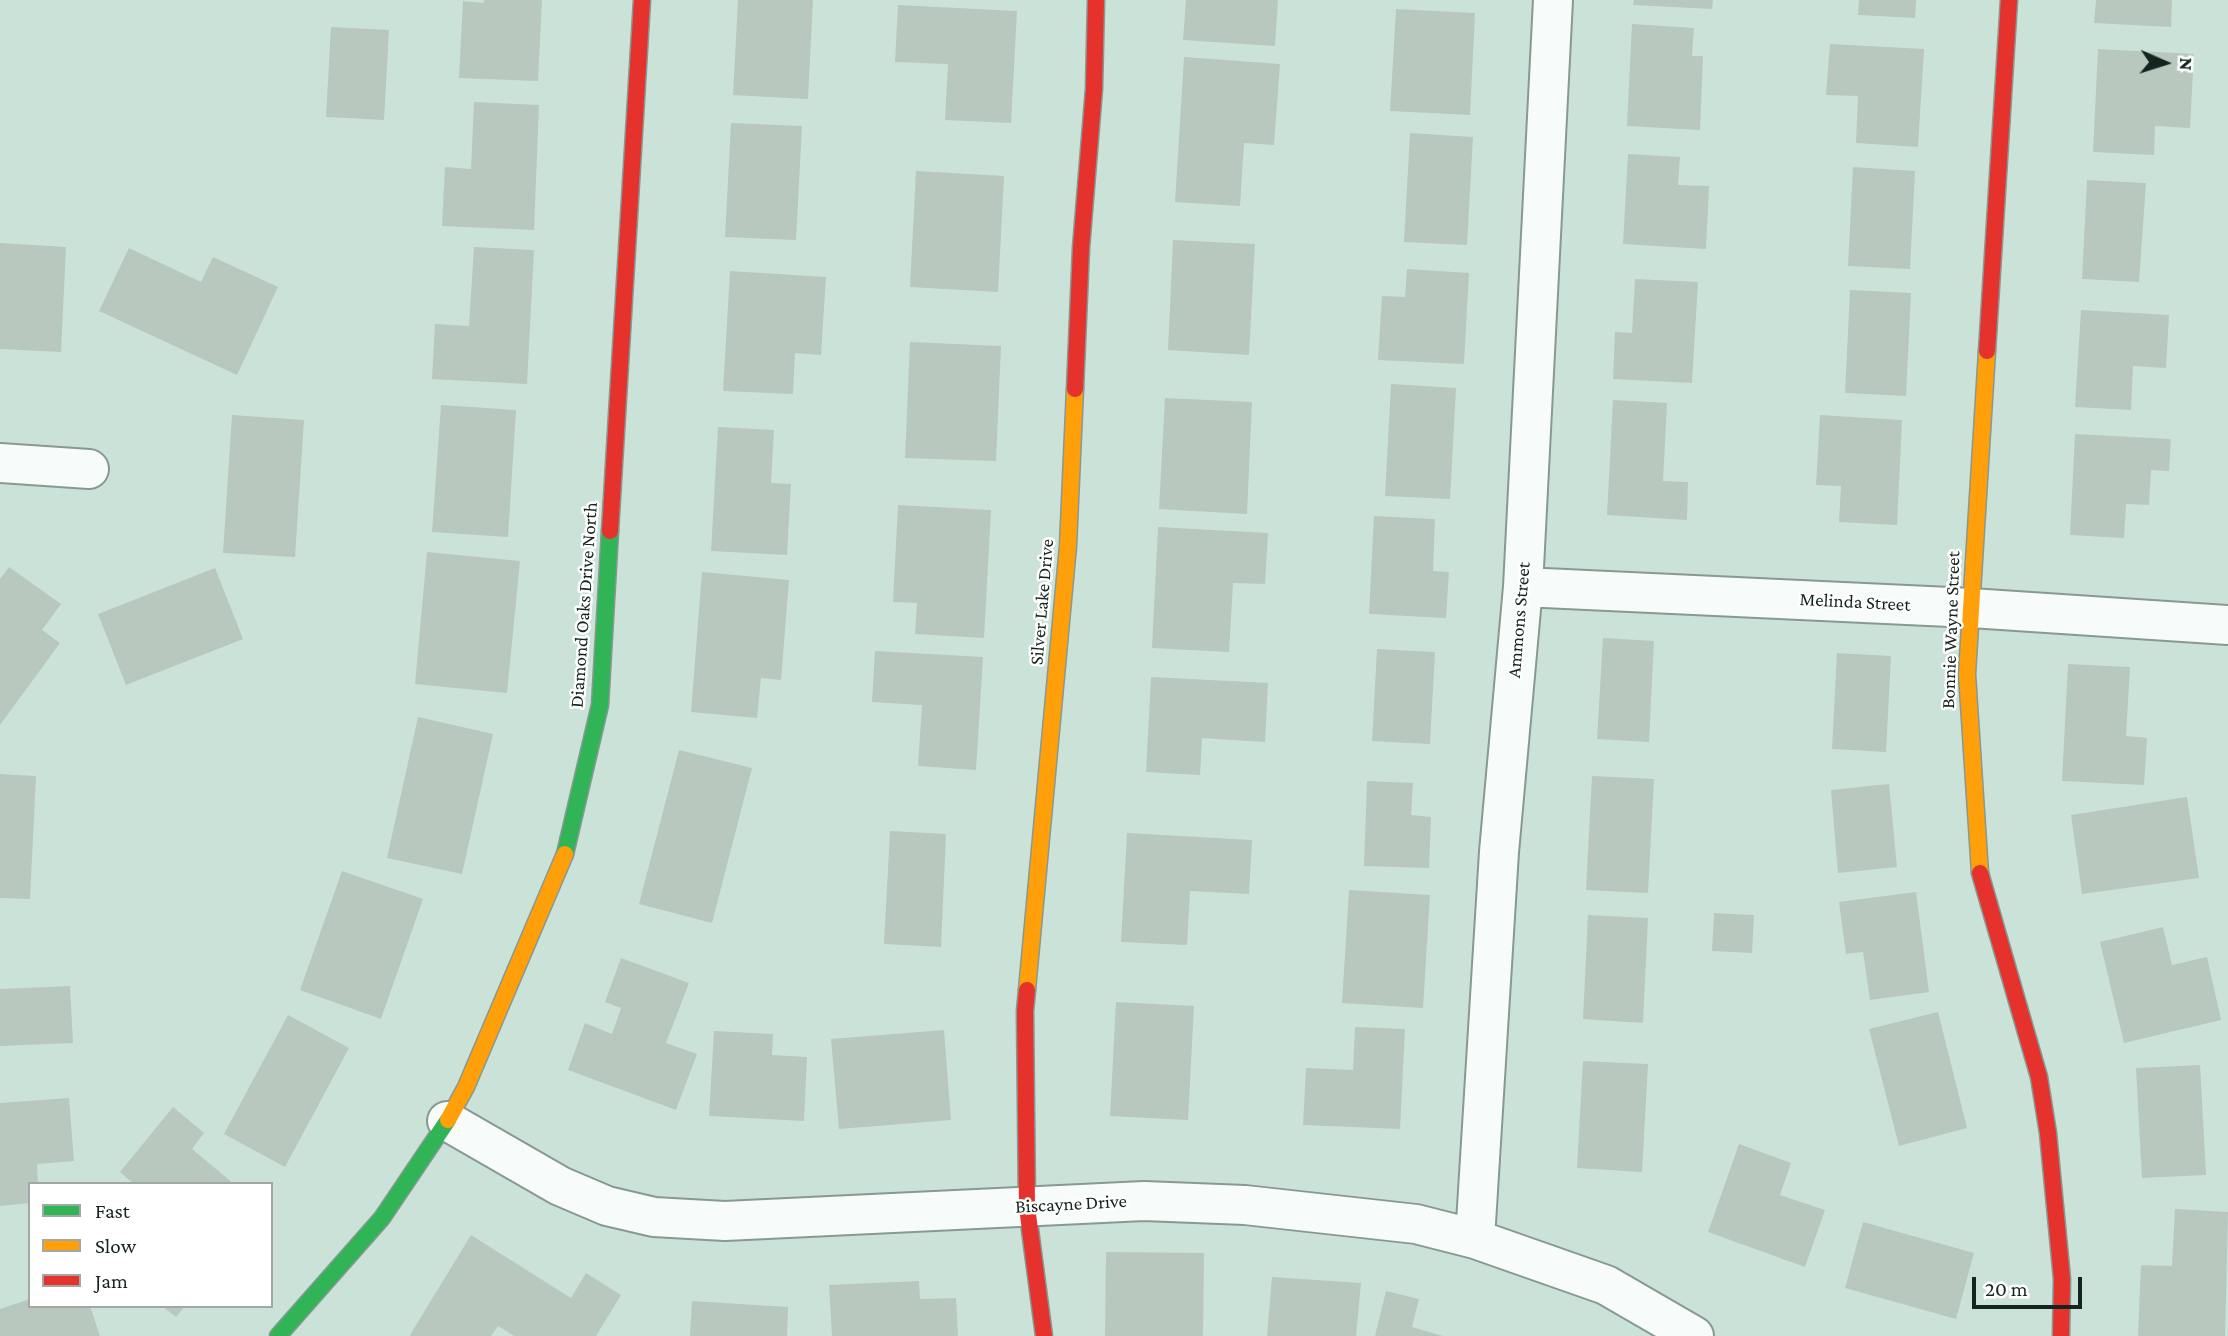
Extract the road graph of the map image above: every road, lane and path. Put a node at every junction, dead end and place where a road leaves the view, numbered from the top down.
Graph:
1 (642, 0) edge
2 (1096, 0) edge
3 (1553, 0) edge
4 (2009, 0) edge
5 (0, 463) edge
6 (89, 468) dead end
7 (1523, 587) junction
8 (1971, 608) junction
9 (2228, 625) edge
10 (447, 1121) junction
11 (1027, 1207) junction
12 (1475, 1239) junction
13 (278, 1336) edge
14 (1044, 1336) edge
15 (1694, 1336) edge
16 (2061, 1336) edge

1 - 10 street, Diamond Oaks Drive North
2 - 11 street, Silver Lake Drive
3 - 7 street, Ammons Street
4 - 8 street, Bonnie Wayne Street
5 - 6 street
7 - 8 street, Melinda Street
7 - 12 street, Ammons Street
8 - 9 street, Melinda Street
8 - 16 street, Bonnie Wayne Street
10 - 11 street, Biscayne Drive
10 - 13 street, Diamond Oaks Drive North
11 - 12 street, Biscayne Drive
11 - 14 street, Silver Lake Drive
12 - 15 street, Biscayne Drive

